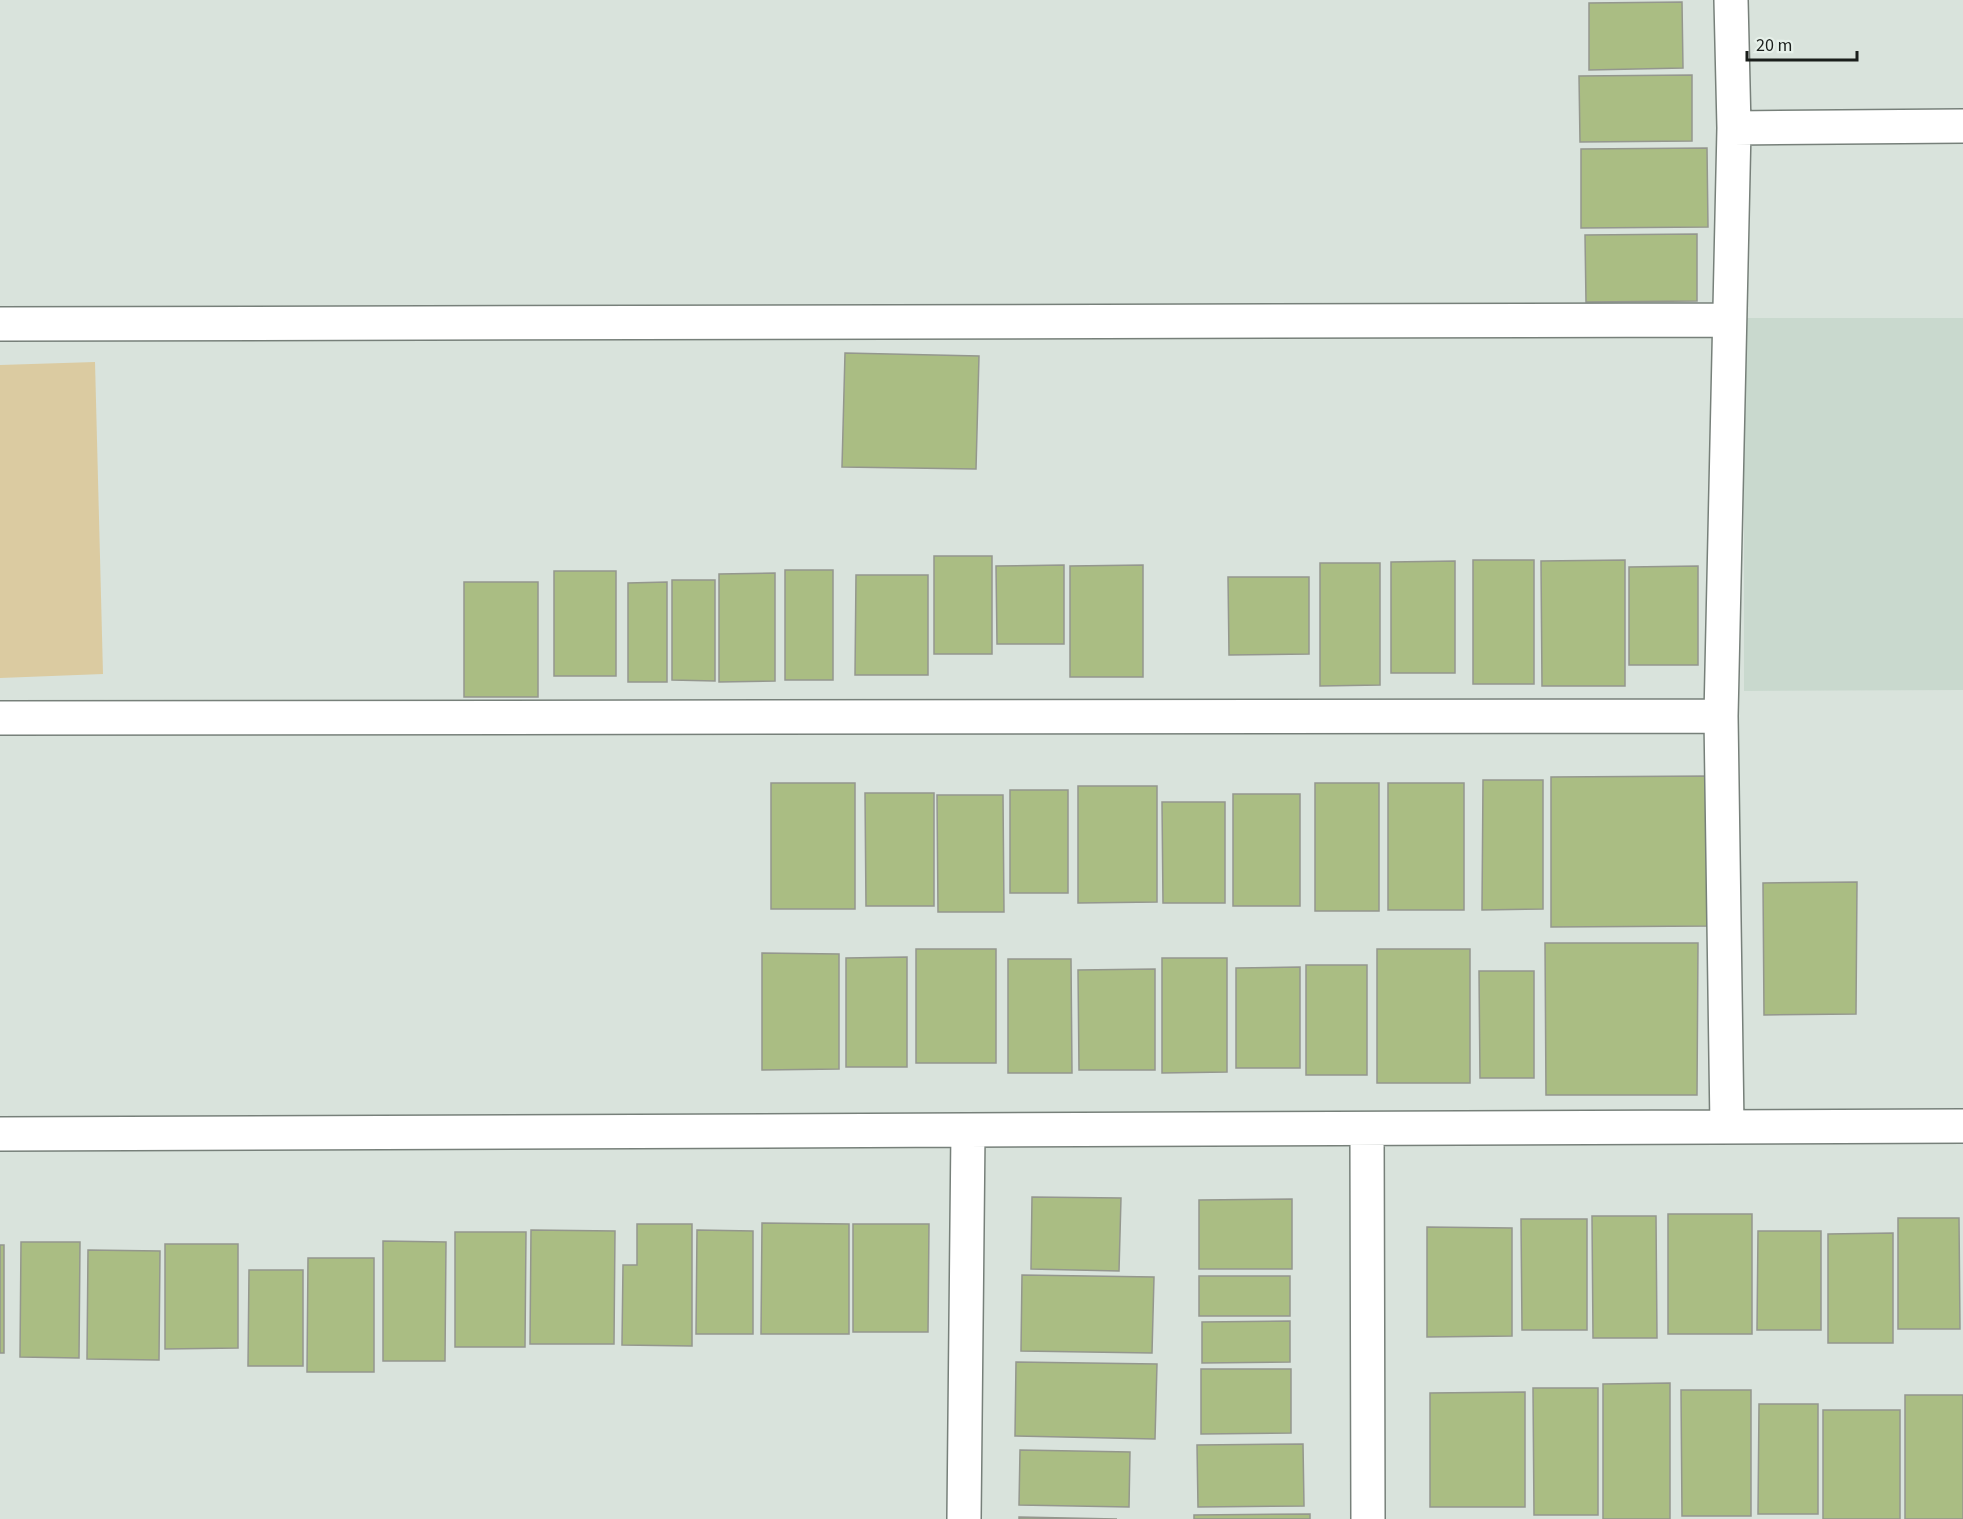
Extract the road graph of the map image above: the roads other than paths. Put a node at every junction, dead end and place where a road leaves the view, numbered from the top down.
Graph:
1 (1731, 0) edge
2 (1963, 126) edge
3 (1734, 128) junction
4 (1729, 320) junction
5 (0, 324) edge
6 (1721, 716) junction
7 (0, 718) edge
8 (1963, 1126) edge
9 (1727, 1127) junction
10 (1367, 1129) junction
11 (968, 1131) junction
12 (0, 1134) edge
13 (964, 1519) edge
14 (1368, 1519) edge

1 - 3 street
2 - 3 street
3 - 4 street
4 - 5 street
4 - 6 street
6 - 7 street
6 - 9 street
8 - 9 street
9 - 10 street
10 - 11 street
10 - 14 street
11 - 12 street
11 - 13 street

